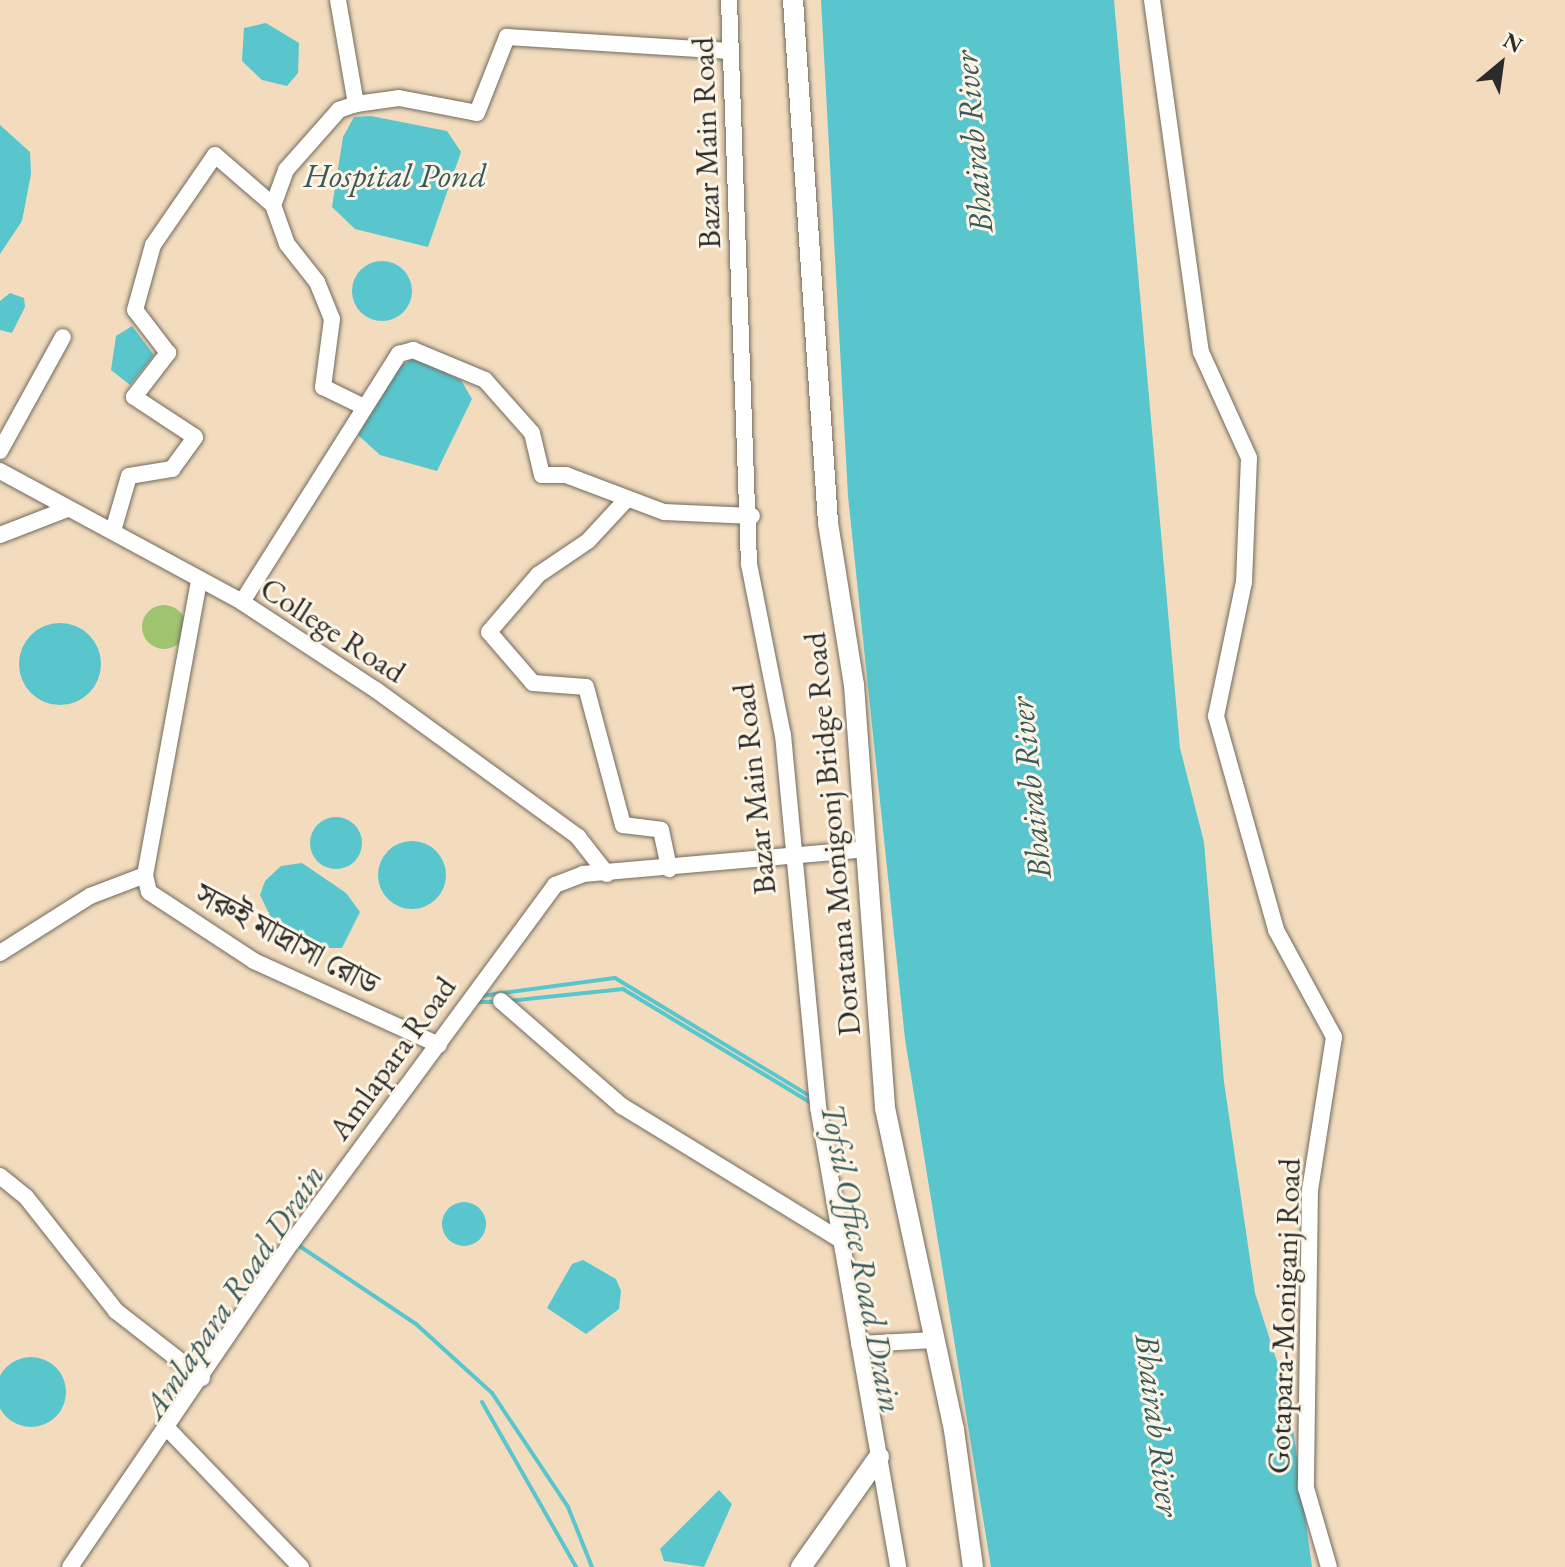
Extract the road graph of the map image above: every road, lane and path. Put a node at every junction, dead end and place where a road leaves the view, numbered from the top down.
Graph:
1 (338, 0) edge
2 (729, 0) edge
3 (793, 0) edge
4 (1152, 0) edge
5 (730, 51) junction
6 (356, 104) junction
7 (273, 205) junction
8 (63, 337) dead end
9 (364, 407) junction
10 (0, 451) edge
11 (0, 471) edge
12 (625, 501) junction
13 (67, 509) junction
14 (752, 516) junction
15 (113, 531) junction
16 (0, 535) edge
17 (199, 581) junction
18 (242, 602) junction
19 (868, 849) junction
20 (790, 852) junction
21 (669, 869) junction
22 (607, 874) junction
23 (145, 875) junction
24 (0, 953) edge
25 (501, 1001) dead end
26 (439, 1045) junction
27 (0, 1176) edge
28 (841, 1240) junction
29 (935, 1340) junction
30 (859, 1344) junction
31 (202, 1378) junction
32 (168, 1429) junction
33 (879, 1457) junction
34 (968, 1566) edge
35 (70, 1567) edge
36 (301, 1567) edge
37 (801, 1567) edge
38 (898, 1567) edge
39 (1329, 1567) edge

1 - 6 street
2 - 5 street, Bazar Main Road
3 - 19 main road, Doratana Monigonj Bridge Road
4 - 39 street, Gotapara-Moniganj Road
5 - 6 street
5 - 14 street, Bazar Main Road
6 - 7 street
7 - 9 street
7 - 15 street
8 - 10 street
9 - 12 street
9 - 18 street
11 - 13 street, College Road
12 - 14 street
12 - 21 street
13 - 15 street, College Road
13 - 16 street
14 - 20 street, Bazar Main Road
15 - 17 street, College Road
17 - 18 street, College Road
17 - 23 street
18 - 22 street, College Road
19 - 20 street, Amlapara Road
19 - 29 main road, Doratana Monigonj Bridge Road
20 - 21 street, Amlapara Road
20 - 28 street, Bazar Main Road
21 - 22 street, Amlapara Road
22 - 26 street, Amlapara Road
23 - 24 street
23 - 26 street, সরুই মাদ্রাসা রোড
25 - 28 street
26 - 31 street, Amlapara Road
27 - 31 street
28 - 30 street, Bazar Main Road
29 - 30 street
29 - 34 main road, Doratana Monigonj Bridge Road
30 - 33 street, Bazar Main Road
31 - 32 street, Amlapara Road
32 - 35 street, Amlapara Road
32 - 36 street
33 - 37 main road
33 - 38 street, Bazar Main Road

